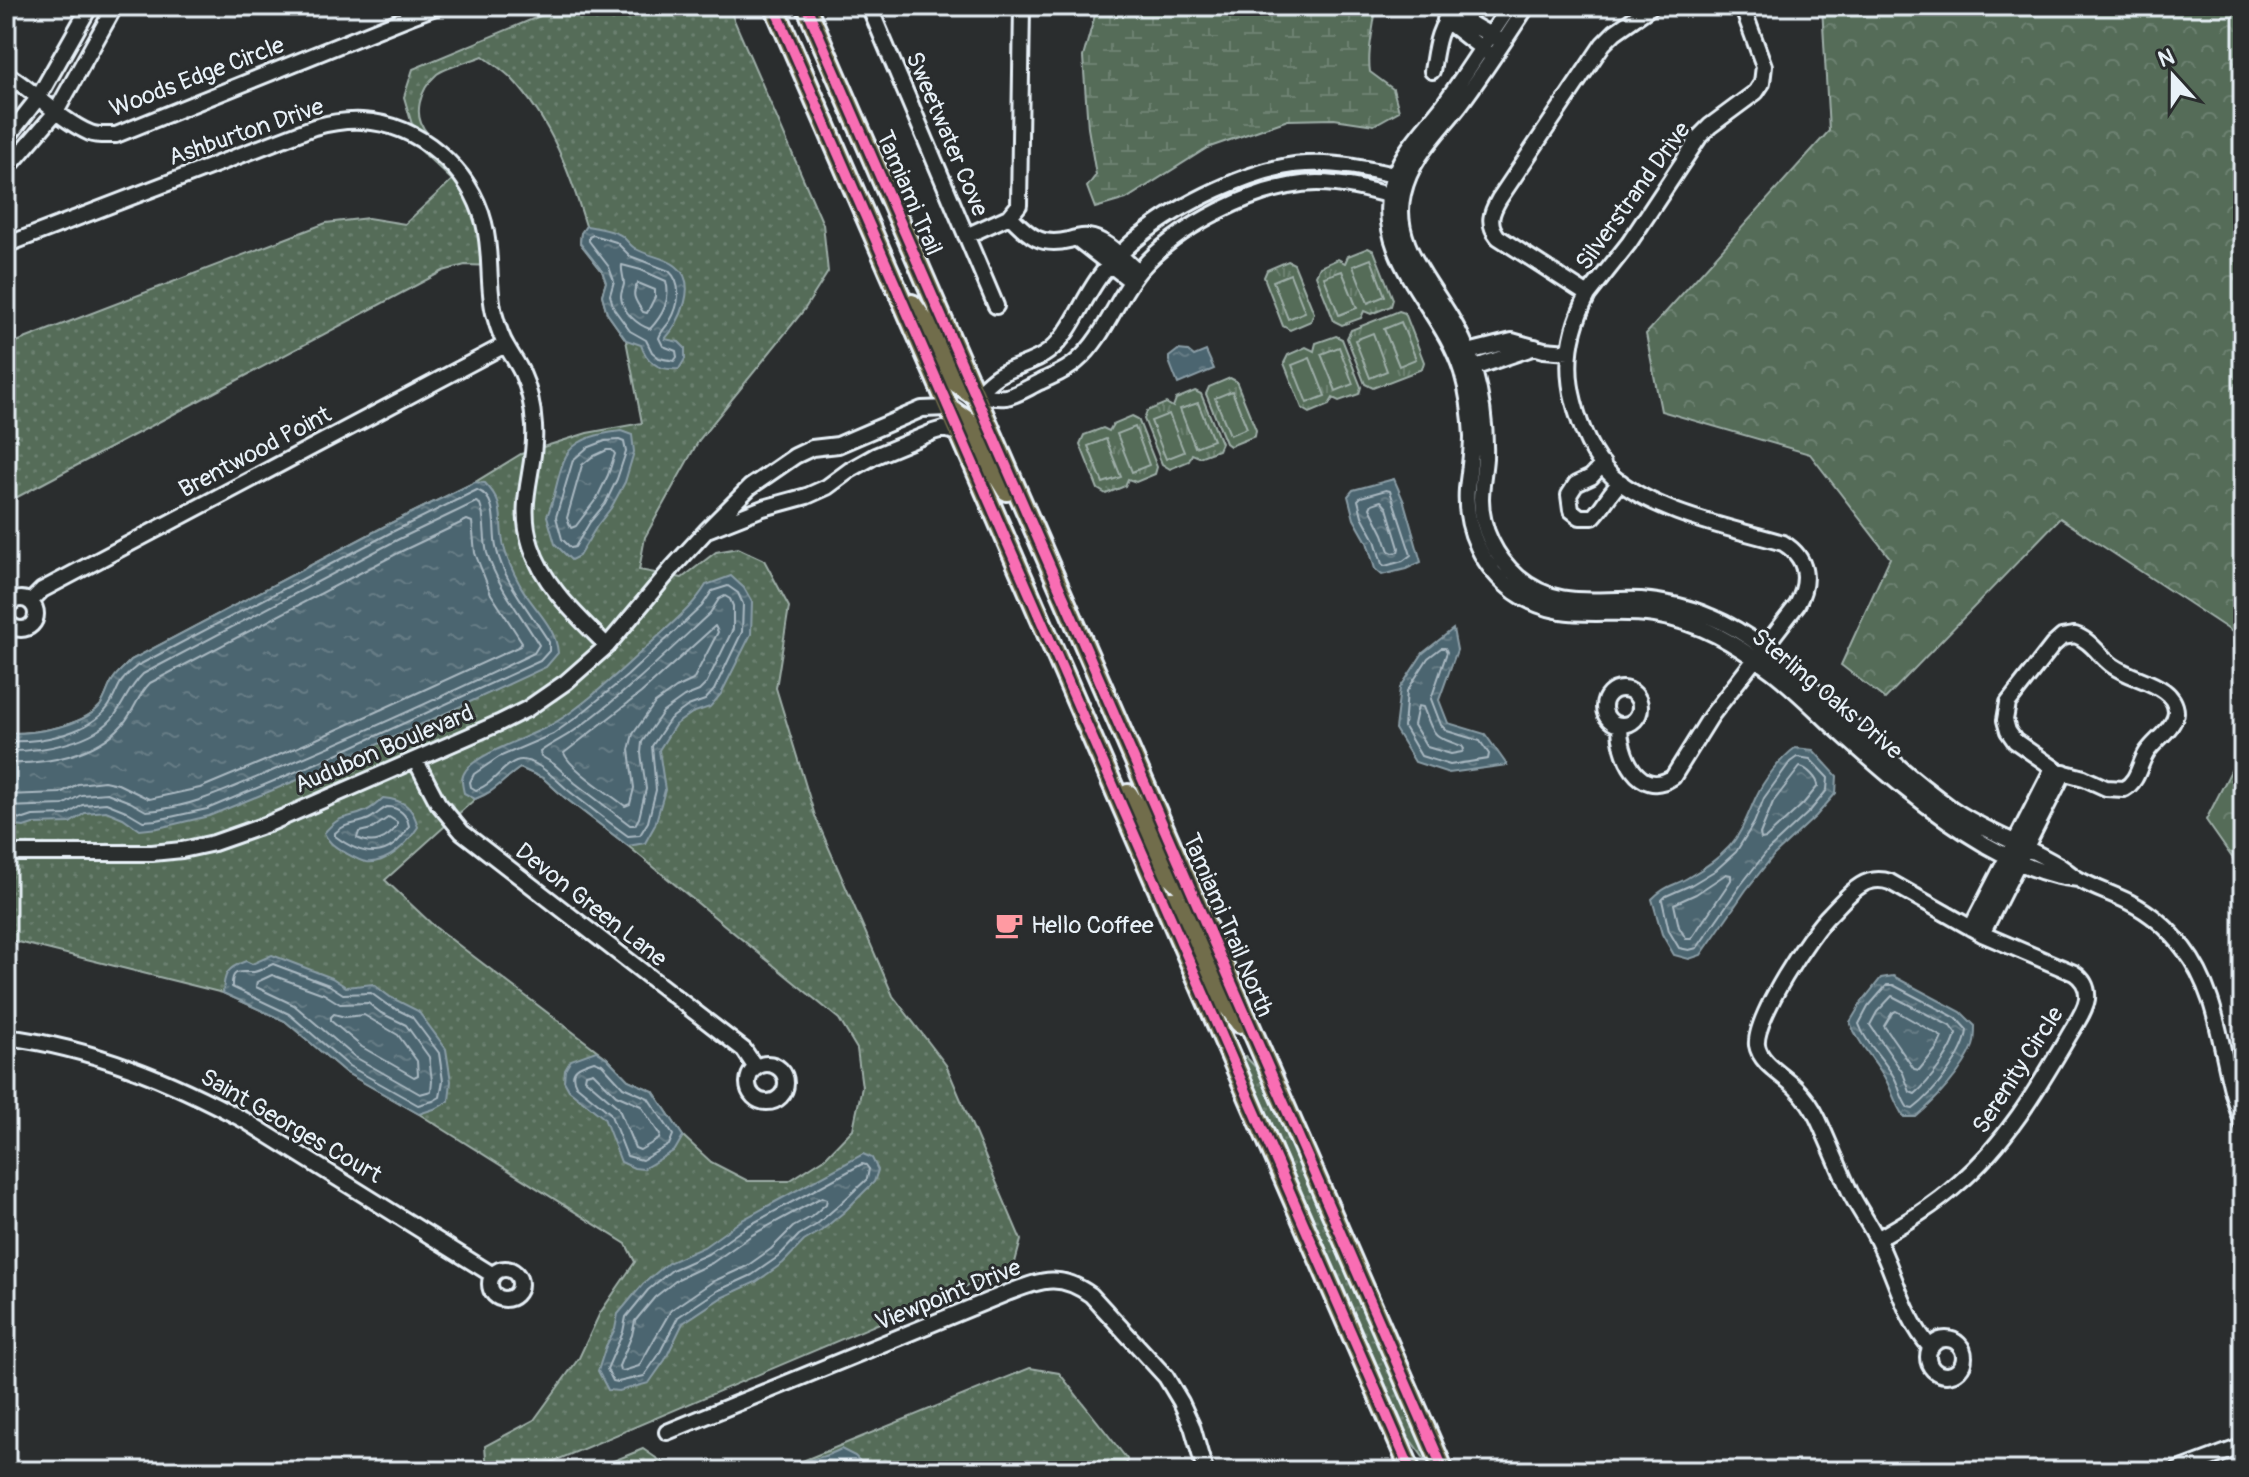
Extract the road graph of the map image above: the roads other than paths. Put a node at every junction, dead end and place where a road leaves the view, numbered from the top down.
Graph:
1 (90, 6) edge
2 (115, 6) edge
3 (438, 6) edge
4 (774, 6) edge
5 (806, 6) edge
6 (869, 6) edge
7 (1022, 6) edge
8 (1510, 6) edge
9 (1527, 6) edge
10 (1652, 6) edge
11 (1742, 6) edge
12 (407, 12) edge
13 (1451, 12) edge
14 (1497, 38) junction
15 (1488, 53) junction
16 (1432, 71) dead end
17 (6, 74) edge
18 (38, 98) junction
19 (56, 112) junction
20 (6, 139) edge
21 (6, 170) edge
22 (1401, 177) junction
23 (1395, 197) junction
24 (1010, 216) junction
25 (966, 236) junction
26 (6, 245) edge
27 (1114, 260) junction
28 (888, 268) junction
29 (1135, 277) junction
30 (1588, 295) junction
31 (996, 306) dead end
32 (505, 345) junction
33 (1535, 347) junction
34 (1569, 352) junction
35 (1462, 354) junction
36 (1468, 370) junction
37 (975, 395) junction
38 (948, 408) junction
39 (959, 433) junction
40 (1603, 464) junction
41 (1621, 482) junction
42 (707, 530) junction
43 (1042, 548) junction
44 (30, 602) dead end
45 (607, 646) junction
46 (1759, 653) junction
47 (1620, 725) dead end
48 (1093, 737) junction
49 (416, 761) junction
50 (2059, 770) junction
51 (6, 853) edge
52 (2017, 853) junction
53 (1190, 888) junction
54 (1163, 901) junction
55 (1977, 931) junction
56 (6, 1037) edge
57 (1262, 1054) junction
58 (756, 1068) dead end
59 (2243, 1124) edge
60 (1877, 1239) junction
61 (493, 1275) dead end
62 (1931, 1348) dead end
63 (667, 1432) dead end
64 (2243, 1446) edge
65 (1205, 1471) edge
66 (1411, 1471) edge
67 (1444, 1471) edge
68 (2176, 1471) edge

1 - 18 street
2 - 19 street
3 - 12 street, Woods Edge Circle
4 - 28 main road, Tamiami Trail
5 - 37 main road, Tamiami Trail
6 - 25 street, Sweetwater Cove
7 - 24 street, Sweetwater Cove
8 - 14 street, Sterling Oaks Drive
9 - 14 street, Sterling Oaks Drive
10 - 30 street, Silverstrand Drive
11 - 30 street, Silverstrand Drive
12 - 19 street, Woods Edge Circle
13 - 14 street
13 - 15 street
13 - 16 street
14 - 15 street, Sterling Oaks Drive
15 - 22 street, Sterling Oaks Drive
17 - 18 street, Woods Edge Circle
18 - 19 street, Woods Edge Circle
18 - 20 street
19 - 21 street
22 - 23 street, Sterling Oaks Drive
22 - 27 street
23 - 29 street
23 - 35 street, Sterling Oaks Drive
24 - 25 street, Sweetwater Cove
24 - 27 street, Sweetwater Cove
25 - 31 street, Sweetwater Cove
26 - 32 street, Ashburton Drive
27 - 29 street, Sweetwater Cove
27 - 37 street
28 - 37 main road
28 - 38 main road, Tamiami Trail
29 - 37 street
30 - 34 street, Silverstrand Drive
32 - 44 street, Brentwood Point
32 - 45 street, Ashburton Drive
33 - 34 street
33 - 35 street
33 - 36 street
34 - 40 street, Silverstrand Drive
35 - 36 street, Sterling Oaks Drive
36 - 46 street, Sterling Oaks Drive
37 - 43 main road, Tamiami Trail North
38 - 39 main road, Tamiami Trail
38 - 42 street, Audubon Boulevard
38 - 43 main road
39 - 42 street, Audubon Boulevard
39 - 48 main road, Tamiami Trail North
40 - 41 street, Silverstrand Drive
40 - 41 street
41 - 46 street, Silverstrand Drive
42 - 45 street, Audubon Boulevard
43 - 53 main road, Tamiami Trail North
45 - 49 street, Audubon Boulevard
46 - 47 street, Silverstrand Drive
46 - 52 street, Sterling Oaks Drive
48 - 53 main road
48 - 54 main road, Tamiami Trail North
49 - 51 street, Audubon Boulevard
49 - 58 street, Devon Green Lane
50 - 50 street
50 - 52 street
52 - 55 street
52 - 59 street, Sterling Oaks Drive
53 - 57 main road, Tamiami Trail North
54 - 57 main road
54 - 66 main road, Tamiami Trail North
55 - 60 street, Serenity Circle
55 - 60 street, Serenity Circle
56 - 61 street, Saint Georges Court
57 - 67 main road, Tamiami Trail North
60 - 62 street, Serenity Circle
63 - 65 street, Viewpoint Drive
64 - 68 street

